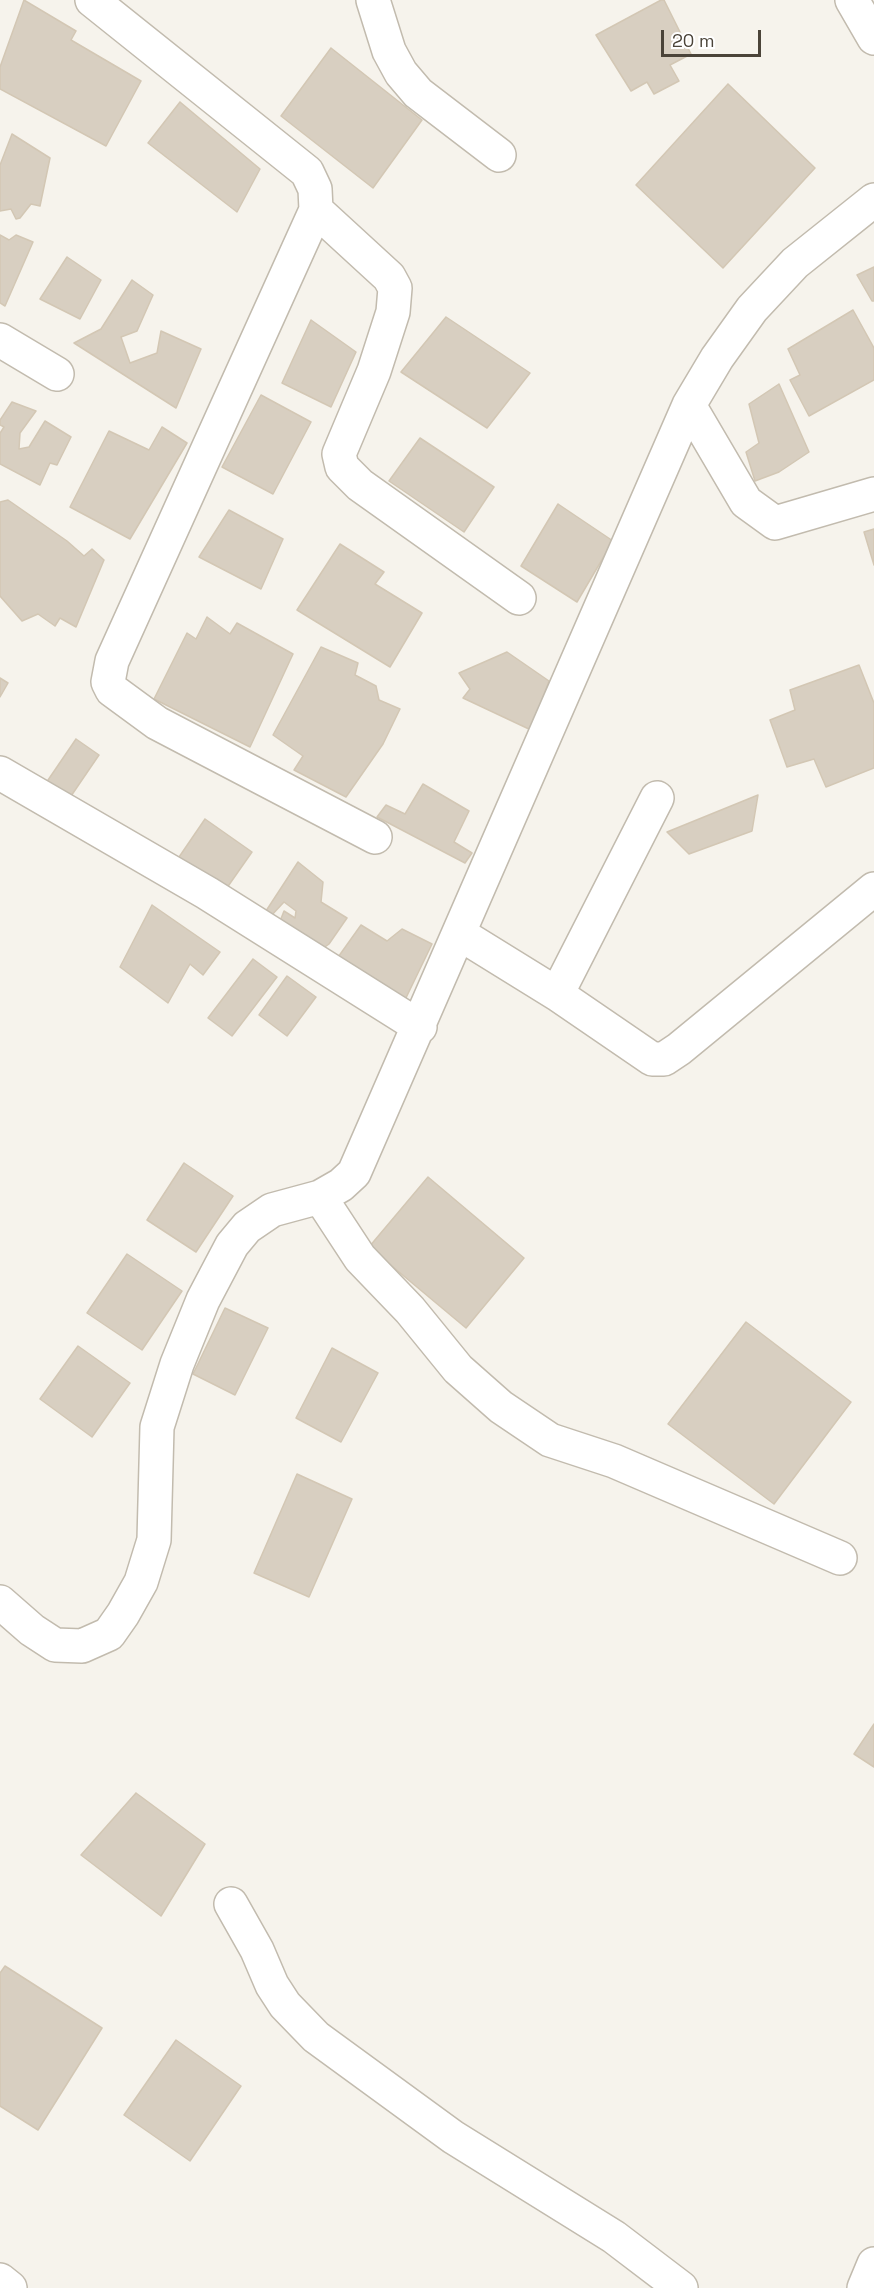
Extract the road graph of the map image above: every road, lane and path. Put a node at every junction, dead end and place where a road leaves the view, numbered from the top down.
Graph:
1 (92, 0) edge
2 (373, 0) edge
3 (852, 0) edge
4 (874, 38) edge
5 (499, 155) dead end
6 (874, 200) edge
7 (316, 210) junction
8 (0, 340) edge
9 (57, 374) dead end
10 (689, 405) junction
11 (874, 494) edge
12 (519, 598) dead end
13 (0, 773) edge
14 (657, 798) dead end
15 (375, 837) dead end
16 (874, 889) edge
17 (460, 934) junction
18 (557, 994) junction
19 (420, 1027) junction
20 (320, 1197) junction
21 (840, 1558) dead end
22 (0, 1602) edge
23 (231, 1904) dead end
24 (0, 2280) edge
25 (10, 2288) edge
26 (681, 2288) edge

1 - 7 street
2 - 5 street
3 - 4 street
6 - 10 street
7 - 12 street
7 - 15 street
8 - 9 street
10 - 11 street
10 - 17 street
13 - 19 street
14 - 18 street
16 - 18 street
17 - 18 street
17 - 19 street
19 - 20 street
20 - 21 street
20 - 22 street
23 - 26 street
24 - 25 street

